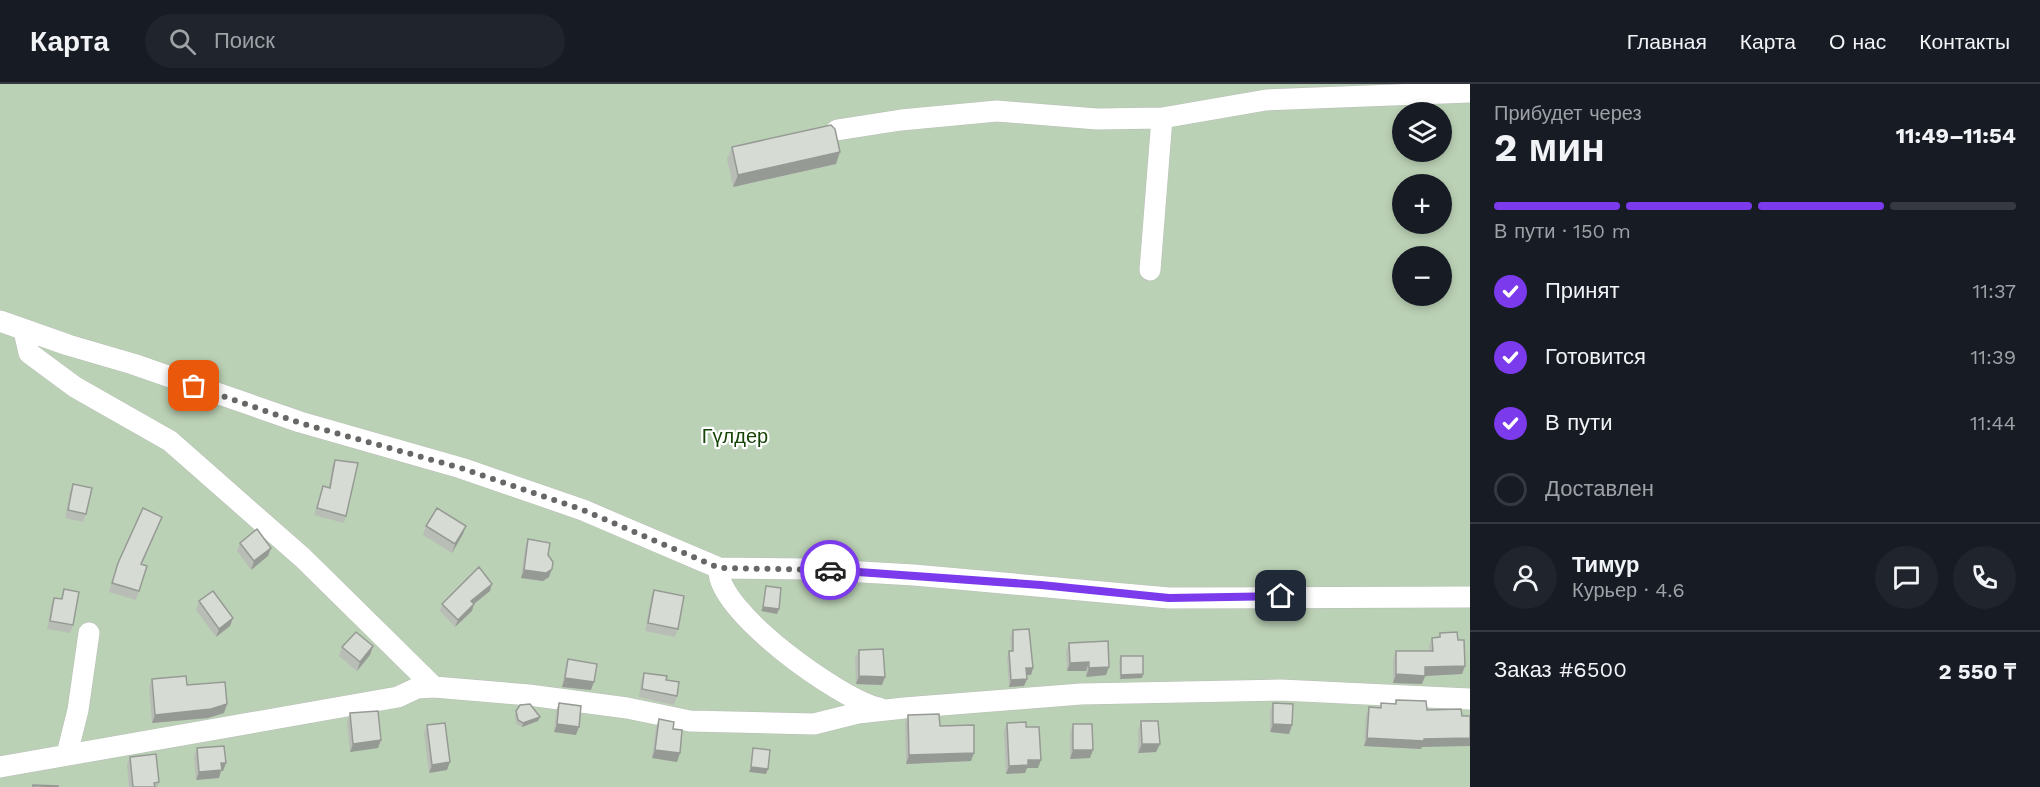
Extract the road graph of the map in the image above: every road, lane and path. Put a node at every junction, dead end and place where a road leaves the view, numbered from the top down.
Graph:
1 (1470, 92) edge
2 (1162, 118) junction
3 (837, 130) edge
4 (1150, 270) dead end
5 (0, 321) edge
6 (24, 331) junction
7 (719, 568) junction
8 (1470, 597) edge
9 (89, 633) dead end
10 (434, 687) junction
11 (1470, 699) edge
12 (886, 710) junction
13 (67, 754) junction
14 (0, 767) edge

1 - 2 street
2 - 3 street
2 - 4 street
5 - 6 street
6 - 7 street
6 - 10 street
7 - 8 street
7 - 12 street
9 - 13 street
10 - 12 street
10 - 13 street
11 - 12 street
13 - 14 street

